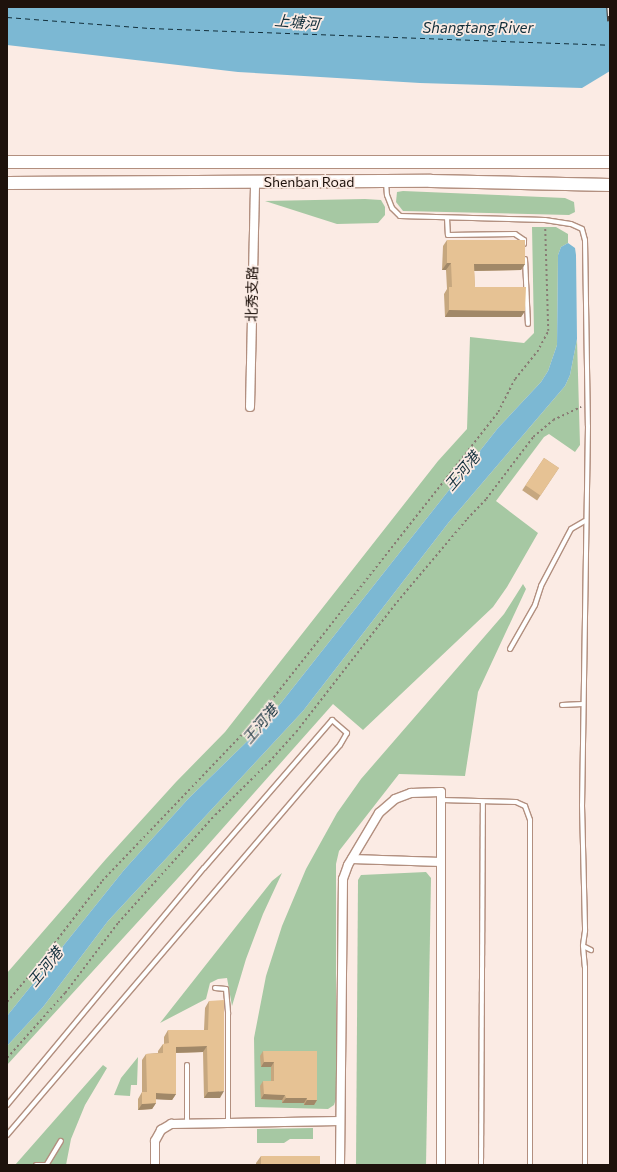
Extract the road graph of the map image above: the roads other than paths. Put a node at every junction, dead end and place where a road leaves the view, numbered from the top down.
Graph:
1 (7, 162) edge
2 (610, 162) edge
3 (386, 181) junction
4 (254, 182) junction
5 (7, 183) edge
6 (610, 185) edge
7 (447, 218) junction
8 (524, 248) edge
9 (525, 255) edge
10 (528, 324) dead end
11 (250, 407) dead end
12 (585, 521) junction
13 (510, 649) dead end
14 (583, 704) junction
15 (562, 705) dead end
16 (442, 800) junction
17 (483, 802) junction
18 (352, 859) junction
19 (441, 862) junction
20 (583, 946) junction
21 (591, 950) dead end
22 (215, 988) dead end
23 (187, 1064) dead end
24 (7, 1105) edge
25 (340, 1121) junction
26 (228, 1123) junction
27 (187, 1124) junction
28 (7, 1135) edge
29 (61, 1141) dead end
30 (36, 1165) edge
31 (47, 1165) edge
32 (155, 1165) edge
33 (340, 1165) edge
34 (441, 1165) edge
35 (481, 1165) edge
36 (530, 1165) edge
37 (585, 1165) edge

1 - 2 main road, Shenban Road
3 - 4 main road, Shenban Road
3 - 6 main road, Shenban Road
3 - 7 lane
4 - 5 main road, Shenban Road
4 - 11 street, 北秀支路
7 - 8 lane
7 - 12 lane
9 - 10 lane
12 - 13 lane
12 - 14 lane
14 - 15 lane
14 - 20 lane
16 - 17 lane
16 - 18 street
16 - 19 street
17 - 35 lane
17 - 36 lane
18 - 19 street
18 - 25 street
19 - 34 street
20 - 21 lane
20 - 37 lane
22 - 26 lane
23 - 27 lane
24 - 28 lane
25 - 26 street
25 - 33 street
26 - 27 street
27 - 32 street
29 - 31 lane
30 - 31 lane

